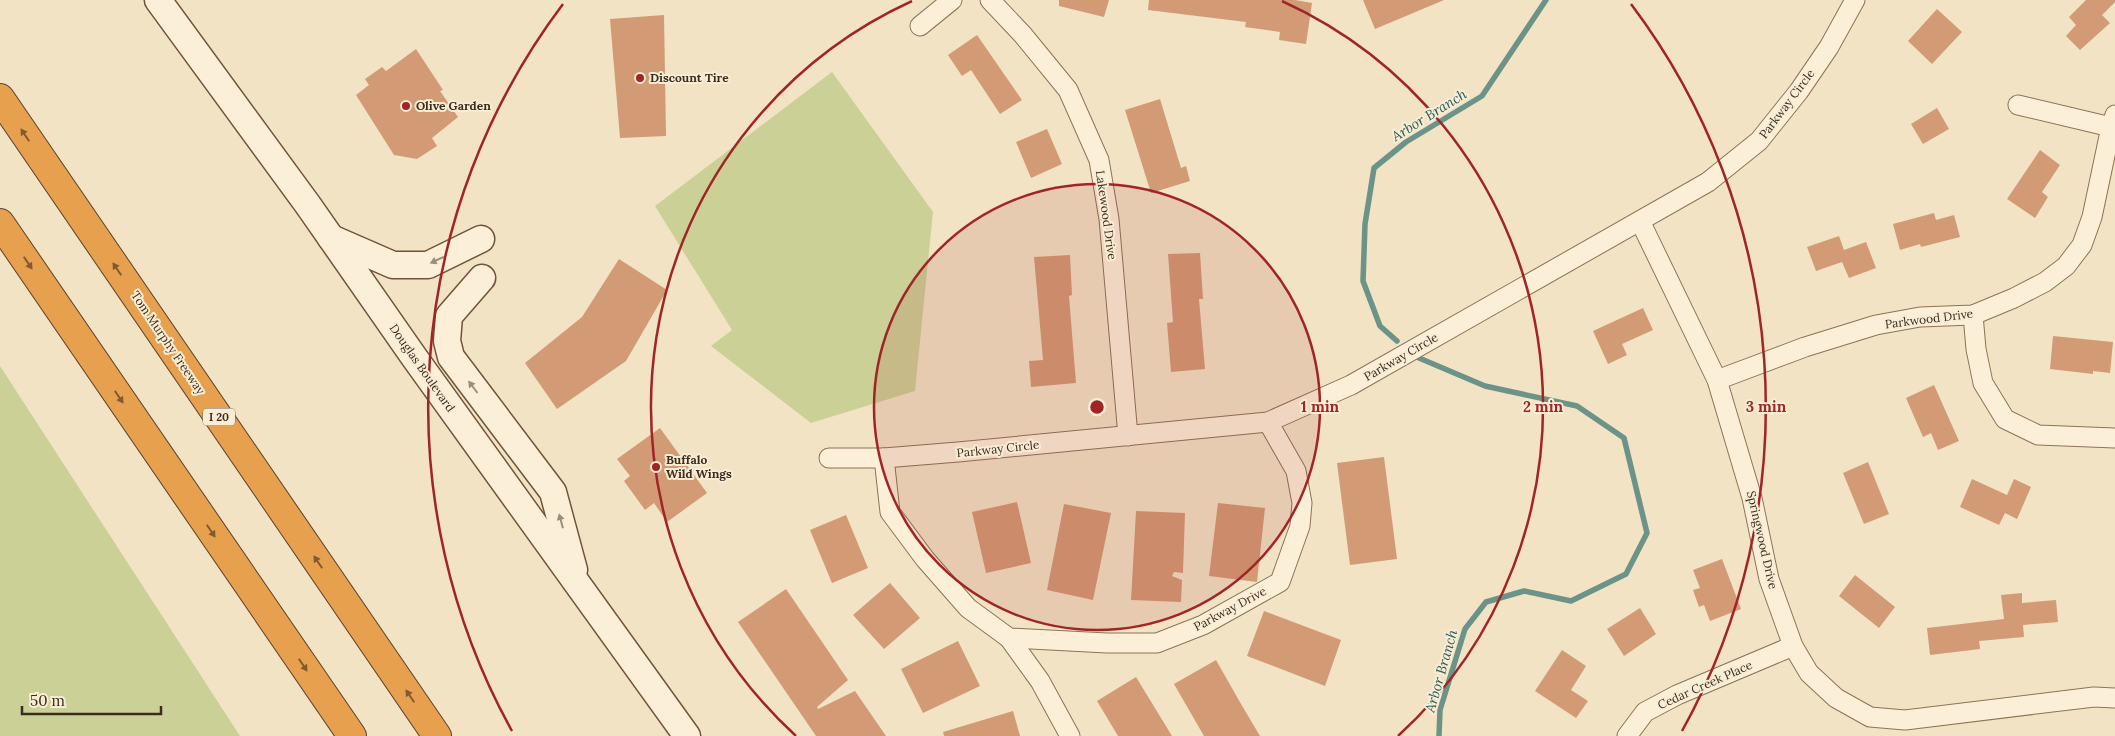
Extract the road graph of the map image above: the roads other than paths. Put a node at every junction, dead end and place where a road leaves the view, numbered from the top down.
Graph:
1 (158, 0) edge
2 (952, 0) edge
3 (990, 0) edge
4 (1855, 0) edge
5 (920, 26) dead end
6 (0, 98) edge
7 (2018, 105) dead end
8 (2113, 121) edge
9 (1640, 220) junction
10 (0, 223) edge
11 (331, 238) junction
12 (481, 239) dead end
13 (482, 278) dead end
14 (1973, 315) junction
15 (1717, 380) junction
16 (1268, 422) junction
17 (1128, 436) junction
18 (2115, 438) edge
19 (829, 458) dead end
20 (884, 458) junction
21 (578, 585) junction
22 (1009, 638) junction
23 (1793, 646) junction
24 (2115, 698) edge
25 (352, 736) edge
26 (437, 736) edge
27 (687, 736) edge
28 (1070, 736) edge
29 (1627, 736) edge

1 - 11 main road, Douglas Boulevard
2 - 5 street
3 - 17 street, Lakewood Drive
4 - 9 street, Parkway Circle
26 -> 6 highway, Tom Murphy Freeway / I 20
7 - 8 street
8 - 14 street, Parkwood Drive
9 - 15 street, Springwood Drive
9 - 16 street, Parkway Circle
10 -> 25 highway
12 -> 11 main road
11 - 21 main road, Douglas Boulevard
21 -> 13 main road
14 - 15 street, Parkwood Drive
14 - 18 street
15 - 23 street, Springwood Drive
16 - 17 street, Parkway Circle
16 - 22 street, Parkway Drive
17 - 20 street, Parkway Circle
19 - 20 street, Parkway Circle
20 - 22 street
21 - 27 main road, Douglas Boulevard
22 - 28 street
23 - 24 street, Springwood Drive
23 - 29 street, Cedar Creek Place

